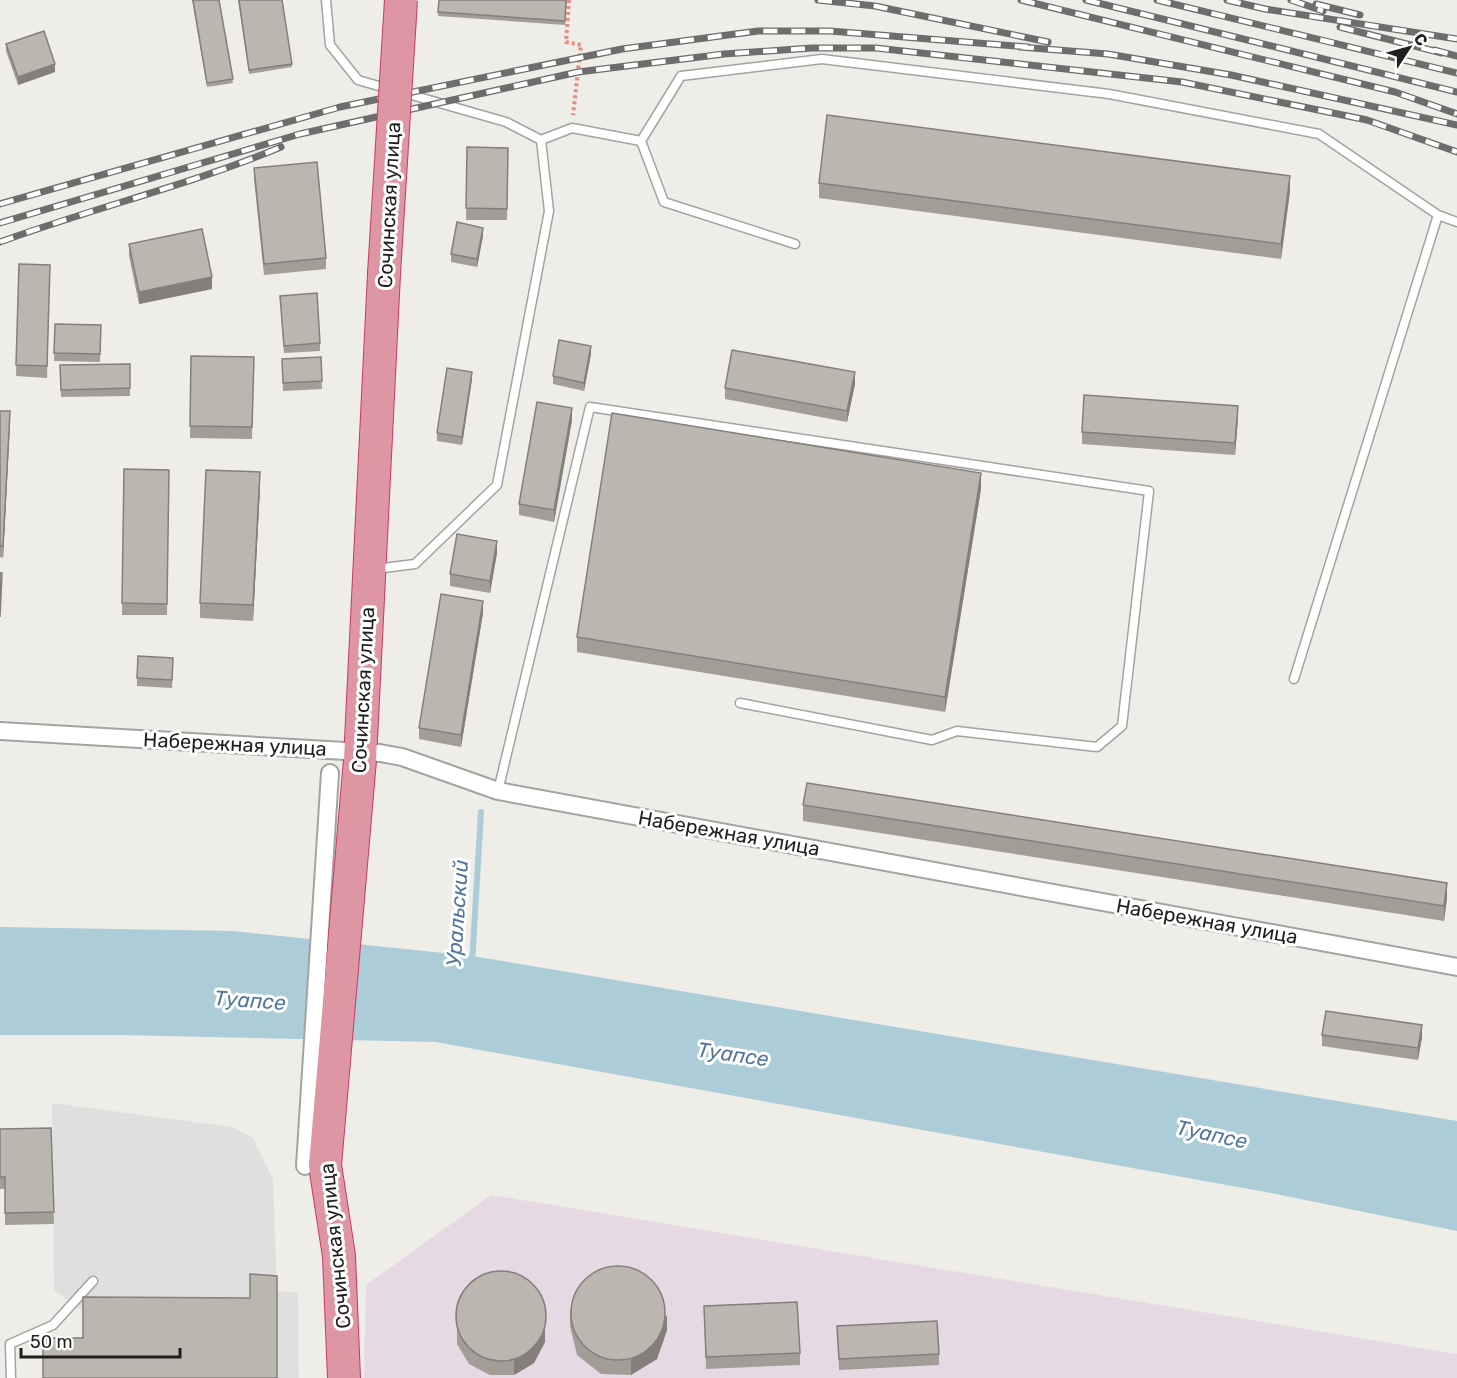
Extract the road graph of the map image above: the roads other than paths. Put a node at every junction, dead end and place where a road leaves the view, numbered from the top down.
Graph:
1 (326, 0) edge
2 (401, 0) edge
3 (541, 140) junction
4 (641, 141) junction
5 (1438, 215) junction
6 (1457, 222) edge
7 (795, 244) dead end
8 (370, 570) junction
9 (1294, 679) dead end
10 (740, 703) dead end
11 (0, 731) edge
12 (360, 756) junction
13 (330, 773) dead end
14 (498, 790) junction
15 (1457, 967) edge
16 (315, 1166) junction
17 (93, 1281) dead end
18 (11, 1378) edge
19 (344, 1378) edge

1 - 3 lane
2 - 8 highway, Сочинская улица, bridge
3 - 4 lane
3 - 8 lane
4 - 5 lane
4 - 7 lane
5 - 6 lane
5 - 9 lane
8 - 12 highway, Сочинская улица
10 - 14 lane
11 - 12 street, Набережная улица
12 - 14 street, Набережная улица
12 - 16 highway, Сочинская улица
13 - 16 street
14 - 15 street, Набережная улица
16 - 19 highway, Сочинская улица
17 - 18 lane

